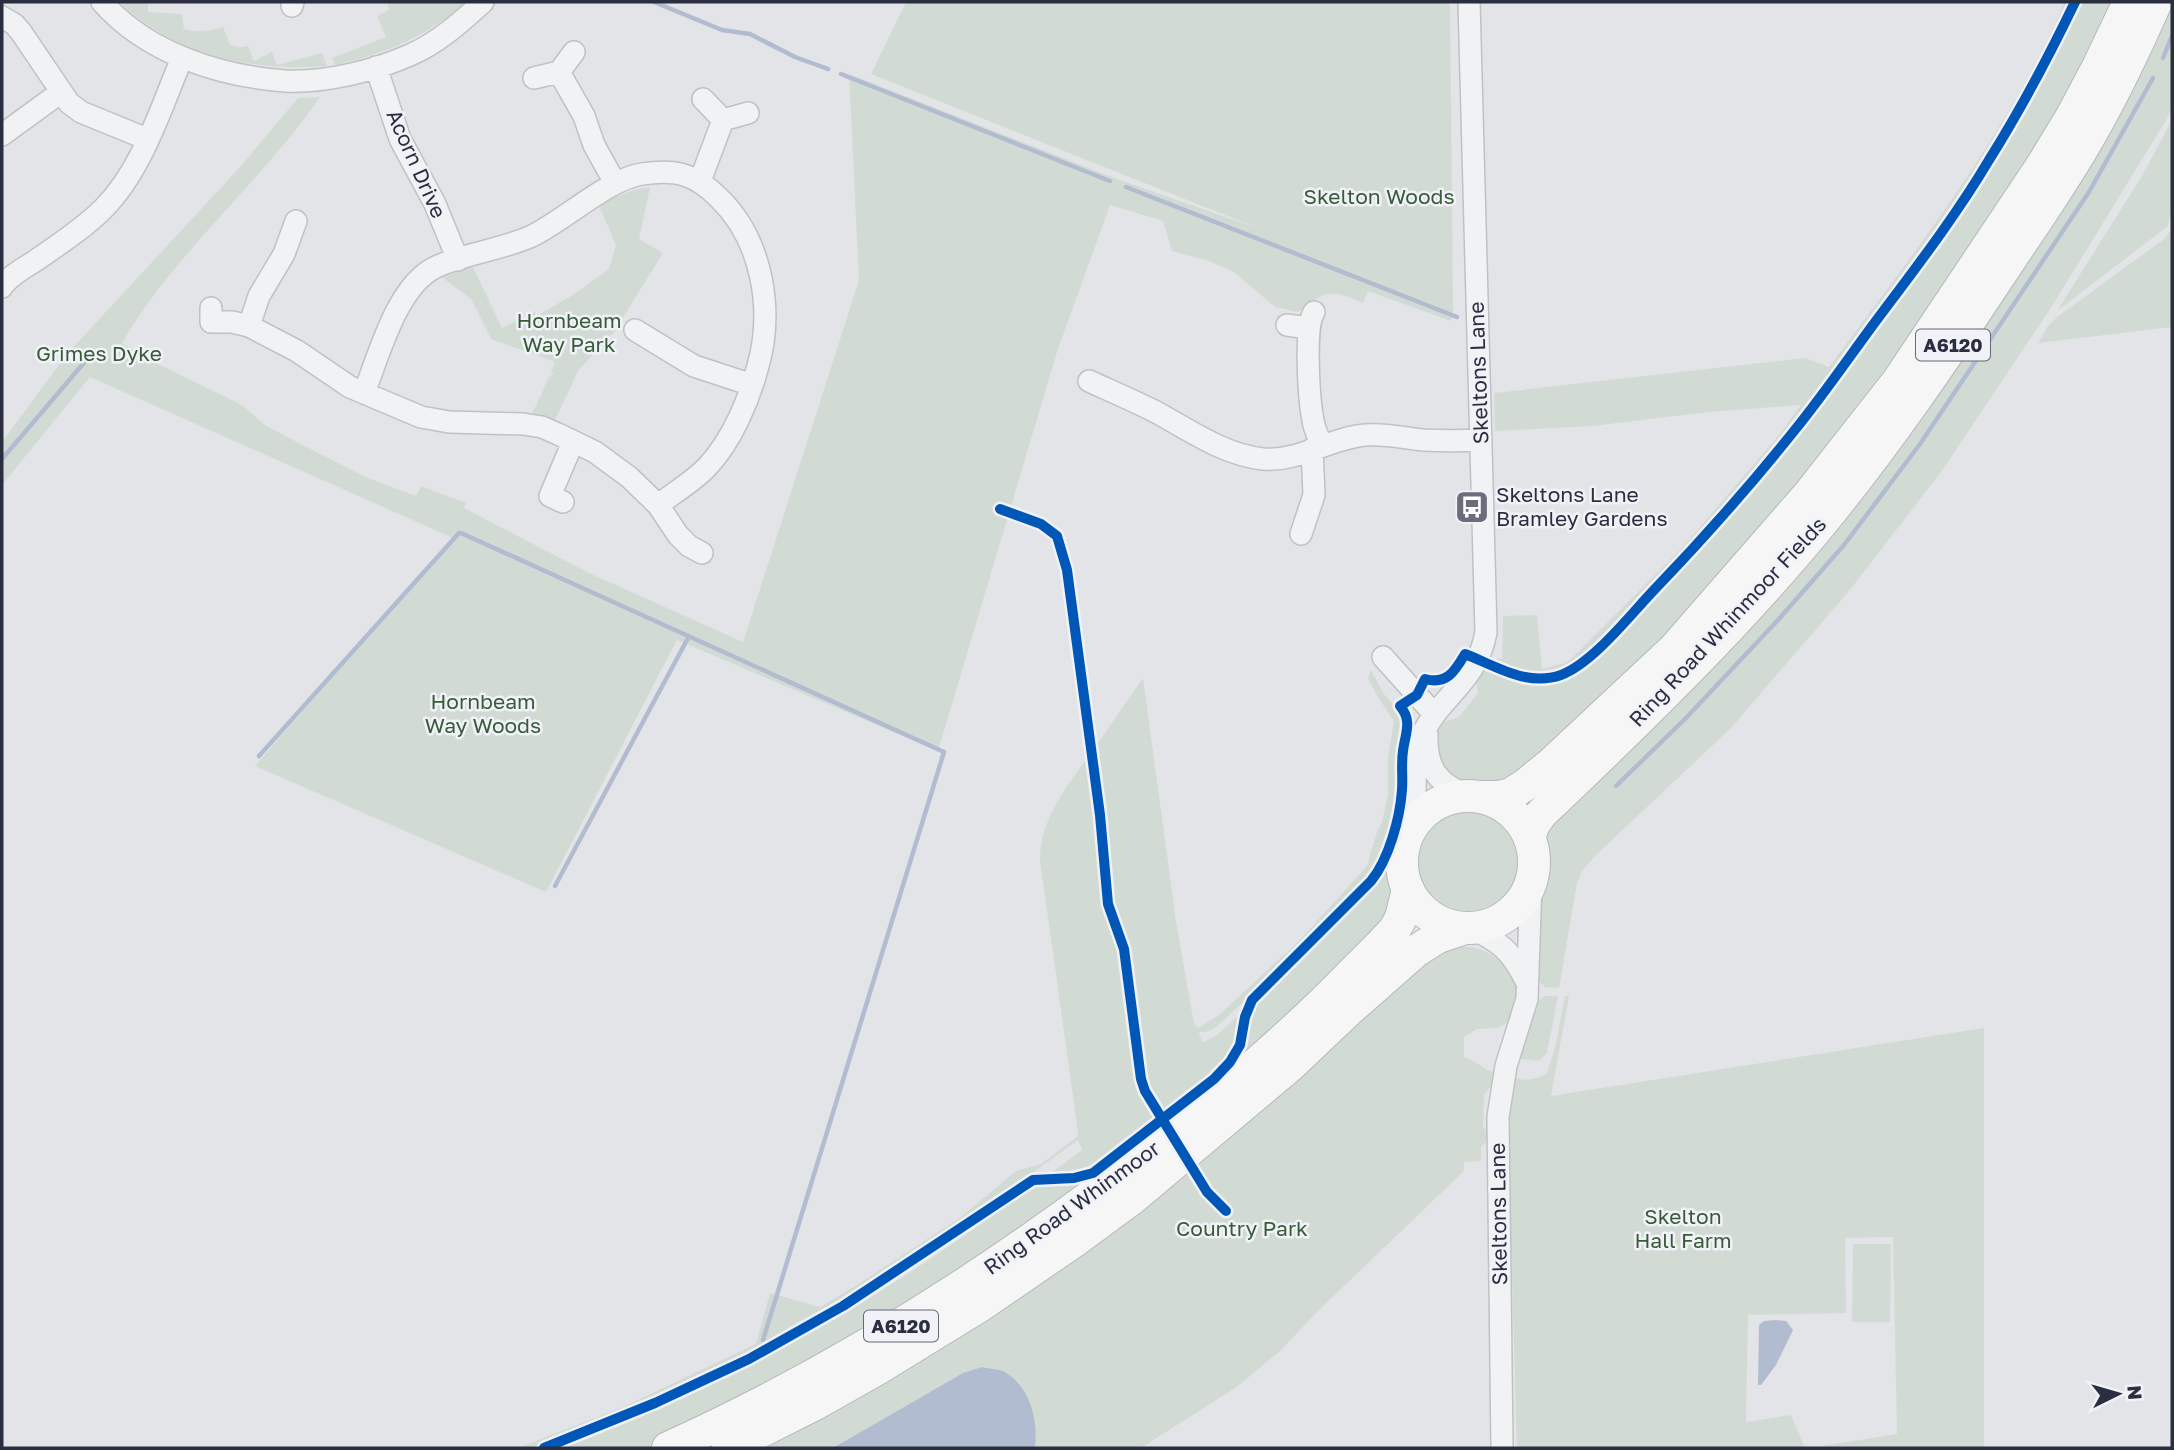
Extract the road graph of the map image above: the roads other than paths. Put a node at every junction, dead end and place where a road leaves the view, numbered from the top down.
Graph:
1 (102, 2) edge
2 (483, 2) edge
3 (1469, 2) edge
4 (2129, 2) edge
5 (2157, 2) edge
6 (2, 17) edge
7 (574, 52) dead end
8 (183, 58) junction
9 (376, 67) junction
10 (559, 72) junction
11 (534, 78) dead end
12 (61, 92) junction
13 (703, 99) dead end
14 (748, 113) dead end
15 (723, 120) junction
16 (2, 135) edge
17 (147, 139) junction
18 (700, 181) junction
19 (615, 183) junction
20 (296, 221) dead end
21 (458, 260) junction
22 (2, 287) edge
23 (211, 308) dead end
24 (1287, 325) dead end
25 (249, 327) junction
26 (635, 330) dead end
27 (1089, 381) dead end
28 (752, 385) junction
29 (363, 393) junction
30 (1481, 440) junction
31 (573, 442) junction
32 (1317, 448) junction
33 (563, 502) dead end
34 (658, 505) junction
35 (1301, 534) dead end
36 (702, 553) dead end
37 (1383, 657) dead end
38 (1430, 720) junction
39 (1475, 797) junction
40 (1408, 834) junction
41 (1529, 837) junction
42 (1531, 883) junction
43 (1408, 889) junction
44 (1467, 928) junction
45 (1527, 983) junction
46 (1231, 1101) junction
47 (1126, 1187) junction
48 (668, 1448) edge
49 (728, 1448) edge
50 (1502, 1448) edge

1 - 8 street
2 - 9 street
3 - 30 street, Skeltons Lane
4 - 39 highway, Ring Road Whinmoor Fields / A6120
5 - 41 highway, Ring Road Whinmoor Fields / A6120
6 - 12 street
7 - 10 street
8 - 9 street
8 - 17 street
9 - 21 street, Acorn Drive
10 - 11 street
10 - 19 street
12 - 16 street
12 - 17 street
13 - 15 street
14 - 15 street
15 - 18 street
17 - 22 street
18 - 19 street
18 - 28 street
19 - 21 street
20 - 25 street
21 - 29 street
23 - 25 street
24 - 32 street
25 - 29 street
26 - 28 street
27 - 32 street
28 - 34 street
29 - 31 street
30 - 32 street
30 - 38 street, Skeltons Lane
31 - 33 street
31 - 34 street
32 - 35 street
34 - 36 street
37 - 38 street
38 - 39 street
38 - 40 street, Skeltons Lane
39 - 40 highway
39 - 41 highway
40 - 43 highway
41 - 42 highway
42 - 44 highway
42 - 45 street, Skeltons Lane
43 - 44 highway
43 - 46 highway, Ring Road Whinmoor / A6120
44 - 45 street
44 - 46 highway, Ring Road Whinmoor / A6120
45 - 50 street, Skeltons Lane
46 - 47 highway, Ring Road Whinmoor / A6120
47 - 48 highway, Ring Road Whinmoor / A6120
47 - 49 highway, Ring Road Whinmoor / A6120

